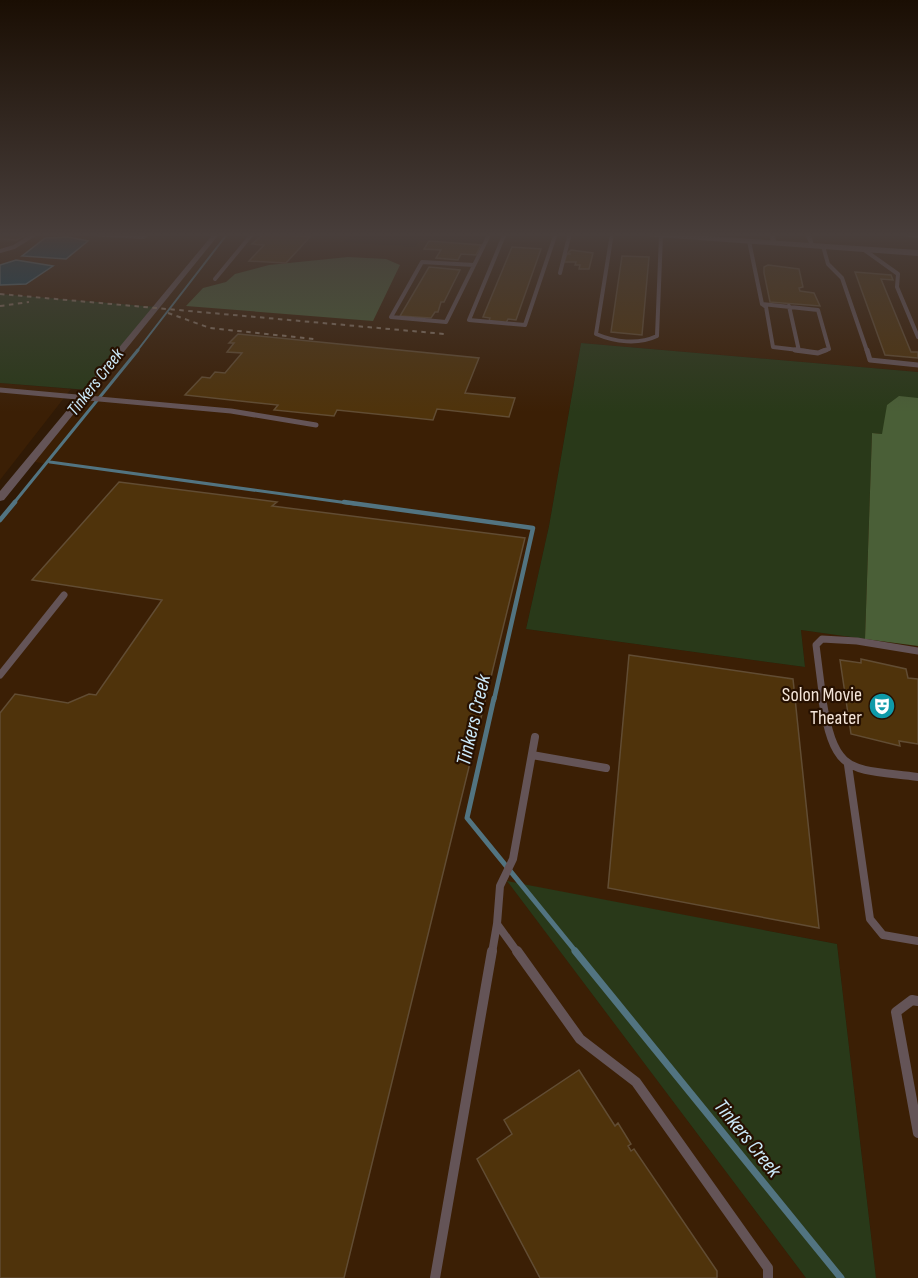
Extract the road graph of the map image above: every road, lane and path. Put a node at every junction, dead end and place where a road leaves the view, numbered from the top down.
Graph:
1 (168, 293) edge
2 (405, 293) edge
3 (460, 293) edge
4 (480, 293) edge
5 (536, 293) edge
6 (603, 293) edge
7 (659, 293) edge
8 (760, 293) edge
9 (847, 293) edge
10 (899, 293) edge
11 (762, 304) junction
12 (789, 306) junction
13 (918, 337) edge
14 (800, 351) junction
15 (918, 365) edge
16 (0, 390) edge
17 (82, 397) junction
18 (316, 425) dead end
19 (0, 498) edge
20 (64, 595) dead end
21 (918, 651) edge
22 (0, 675) edge
23 (535, 737) dead end
24 (532, 755) junction
25 (848, 765) junction
26 (606, 768) dead end
27 (918, 777) edge
28 (497, 924) junction
29 (918, 941) edge
30 (918, 1001) edge
31 (918, 1133) edge
32 (435, 1278) edge
33 (768, 1278) edge

1 - 17 street
2 - 3 lane
4 - 5 lane
6 - 7 lane
8 - 11 lane
9 - 15 lane
10 - 13 lane
11 - 12 lane
11 - 14 lane
12 - 14 lane
12 - 14 lane
16 - 17 lane
17 - 18 lane
17 - 19 street
20 - 22 lane
21 - 25 lane
23 - 24 lane
24 - 26 lane
24 - 28 lane
25 - 27 lane
25 - 29 lane
28 - 32 lane
28 - 33 lane
30 - 31 lane

